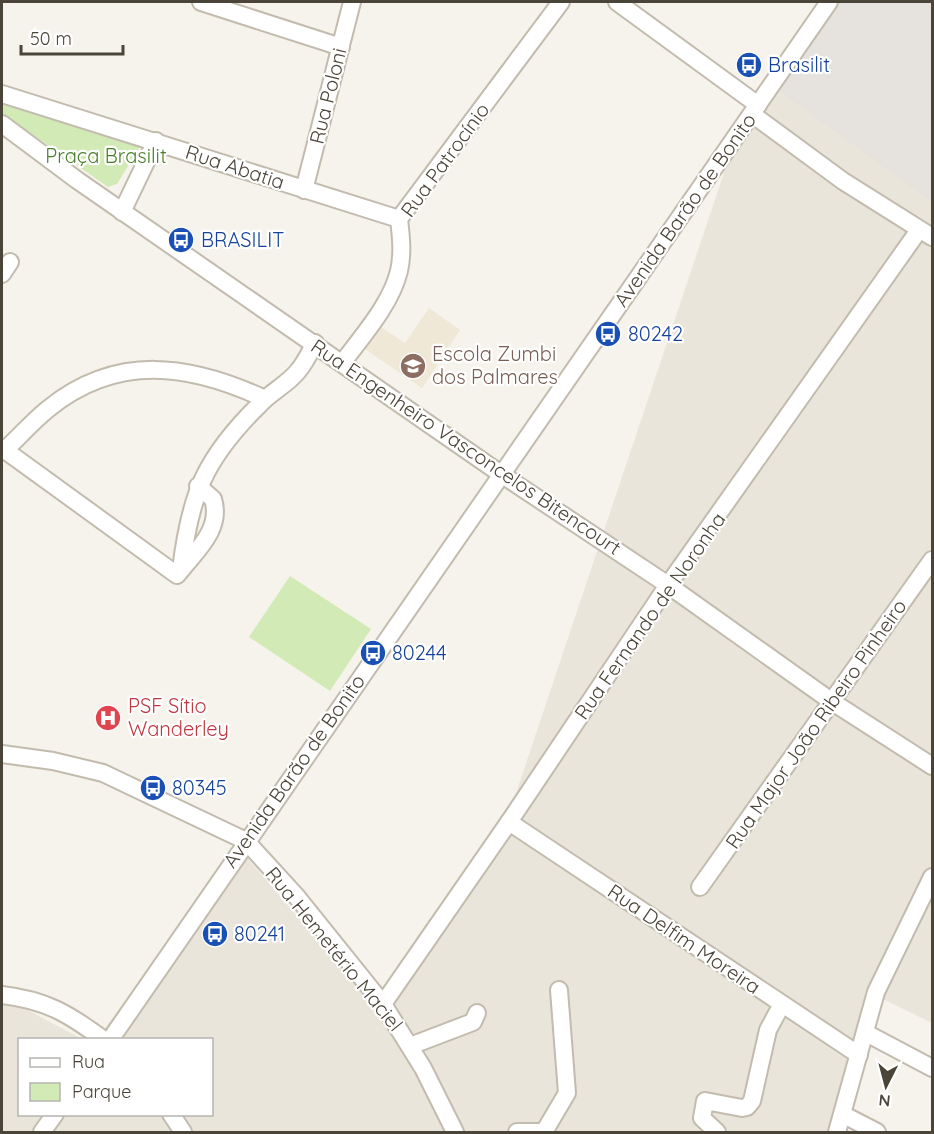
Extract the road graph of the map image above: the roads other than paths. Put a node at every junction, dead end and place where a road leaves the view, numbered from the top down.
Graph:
1 (201, 2) edge
2 (352, 2) edge
3 (561, 2) edge
4 (617, 2) edge
5 (829, 2) edge
6 (341, 47) junction
7 (2, 94) edge
8 (755, 109) junction
9 (2, 124) edge
10 (156, 141) junction
11 (304, 190) junction
12 (122, 212) junction
13 (399, 219) junction
14 (926, 233) edge
15 (315, 343) junction
16 (343, 362) junction
17 (265, 399) junction
18 (3, 449) edge
19 (501, 474) junction
20 (198, 486) junction
21 (933, 560) edge
22 (179, 572) junction
23 (668, 585) junction
24 (831, 701) junction
25 (2, 754) edge
26 (933, 766) edge
27 (510, 822) junction
28 (246, 841) junction
29 (933, 877) edge
30 (700, 888) dead end
31 (559, 990) dead end
32 (2, 995) edge
33 (383, 1004) junction
34 (782, 1004) junction
35 (477, 1013) dead end
36 (866, 1034) junction
37 (101, 1038) edge
38 (111, 1038) edge
39 (410, 1046) junction
40 (859, 1055) junction
41 (933, 1068) edge
42 (844, 1115) junction
43 (54, 1116) edge
44 (172, 1116) edge
45 (42, 1132) edge
46 (183, 1132) edge
47 (455, 1132) edge
48 (517, 1132) edge
49 (543, 1132) edge
50 (717, 1132) edge
51 (837, 1132) edge
52 (877, 1132) edge

1 - 6 street
2 - 6 street, Rua Poloni
3 - 13 street, Rua Patrocínio
4 - 8 street
5 - 8 street, Avenida Barão de Bonito
6 - 11 street, Rua Poloni
7 - 10 street, Rua Abatia
8 - 14 street
8 - 19 street, Avenida Barão de Bonito
9 - 12 street, Rua Engenheiro Vasconcelos Bitencourt
10 - 11 street, Rua Abatia
10 - 12 street
11 - 13 street, Rua Abatia
12 - 15 street, Rua Engenheiro Vasconcelos Bitencourt
13 - 16 street, Rua Patrocínio
14 - 23 street, Rua Fernando de Noronha
15 - 16 street, Rua Engenheiro Vasconcelos Bitencourt
15 - 17 street
16 - 19 street, Rua Engenheiro Vasconcelos Bitencourt
17 - 18 street
17 - 20 street
18 - 22 street
19 - 23 street, Rua Engenheiro Vasconcelos Bitencourt
19 - 28 street, Avenida Barão de Bonito
20 - 22 street
20 - 22 street
21 - 24 street, Rua Major João Ribeiro Pinheiro
23 - 24 street, Rua Engenheiro Vasconcelos Bitencourt
23 - 27 street, Rua Fernando de Noronha
24 - 26 street, Rua Engenheiro Vasconcelos Bitencourt
24 - 30 street, Rua Major João Ribeiro Pinheiro
25 - 28 street, Rua Hemetério Maciel
27 - 33 street, Rua Fernando de Noronha
27 - 34 street, Rua Delfim Moreira
28 - 33 street, Rua Hemetério Maciel
28 - 38 street, Avenida Barão de Bonito
29 - 36 street
31 - 49 street
32 - 37 street
33 - 39 street, Rua Hemetério Maciel
34 - 40 street, Rua Delfim Moreira
34 - 50 street
35 - 39 street
36 - 40 street
36 - 41 street
39 - 47 street, Rua Hemetério Maciel
40 - 42 street
42 - 51 street
42 - 52 street
43 - 45 street
44 - 46 street
48 - 49 street

